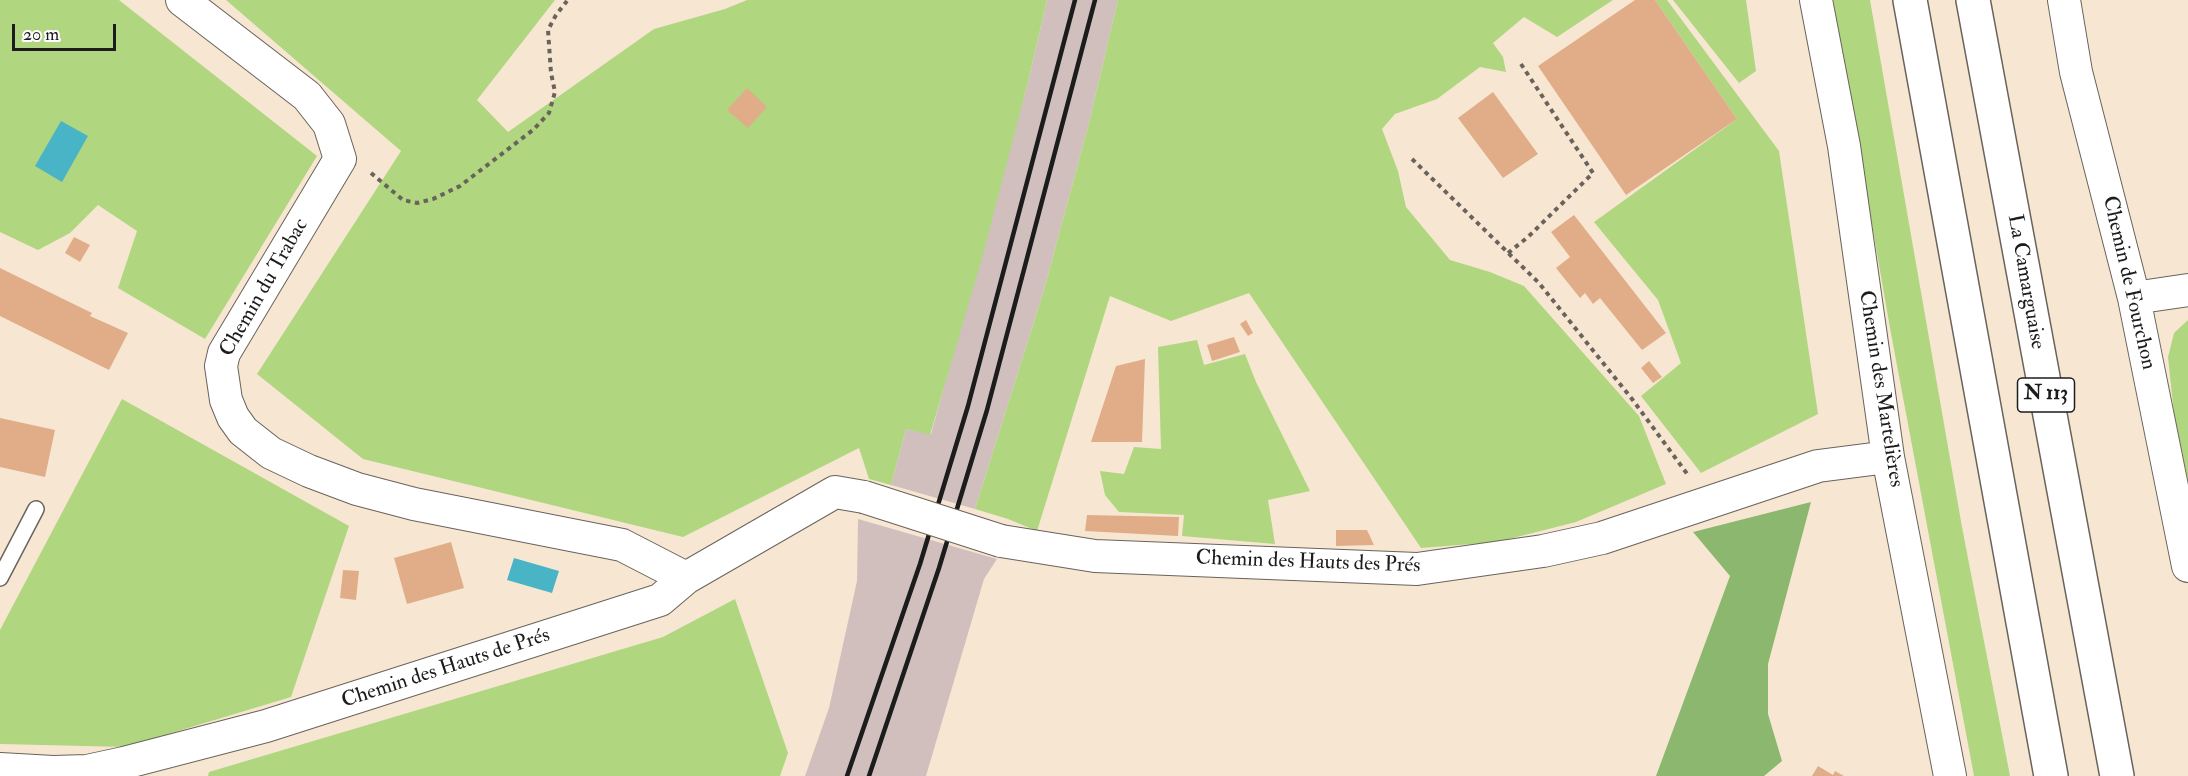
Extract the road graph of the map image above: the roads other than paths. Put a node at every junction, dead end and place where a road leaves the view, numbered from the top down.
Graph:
1 (182, 0) edge
2 (1816, 0) edge
3 (1910, 0) edge
4 (1973, 0) edge
5 (2064, 0) edge
6 (2188, 290) edge
7 (2134, 298) junction
8 (1888, 457) junction
9 (864, 498) joint
10 (36, 509) dead end
11 (5, 557) edge
12 (2188, 566) edge
13 (0, 578) edge
14 (686, 579) junction
15 (0, 769) edge
16 (1950, 776) edge
17 (2051, 776) edge
18 (2116, 776) edge

1 - 14 street, Chemin du Trabac
2 - 8 street, Chemin des Martelières
3 - 17 highway
4 - 18 highway, La Camarguaise / N 113
5 - 7 street, Chemin de Fourchon
6 - 7 street
7 - 12 street, Chemin de Fourchon
8 - 9 street, Chemin des Hauts des Prés, bridge
8 - 16 street, Chemin des Martelières
9 - 14 street, Chemin des Hauts de Prés
10 - 11 lane
11 - 13 lane
14 - 15 street, Chemin des Hauts de Prés

